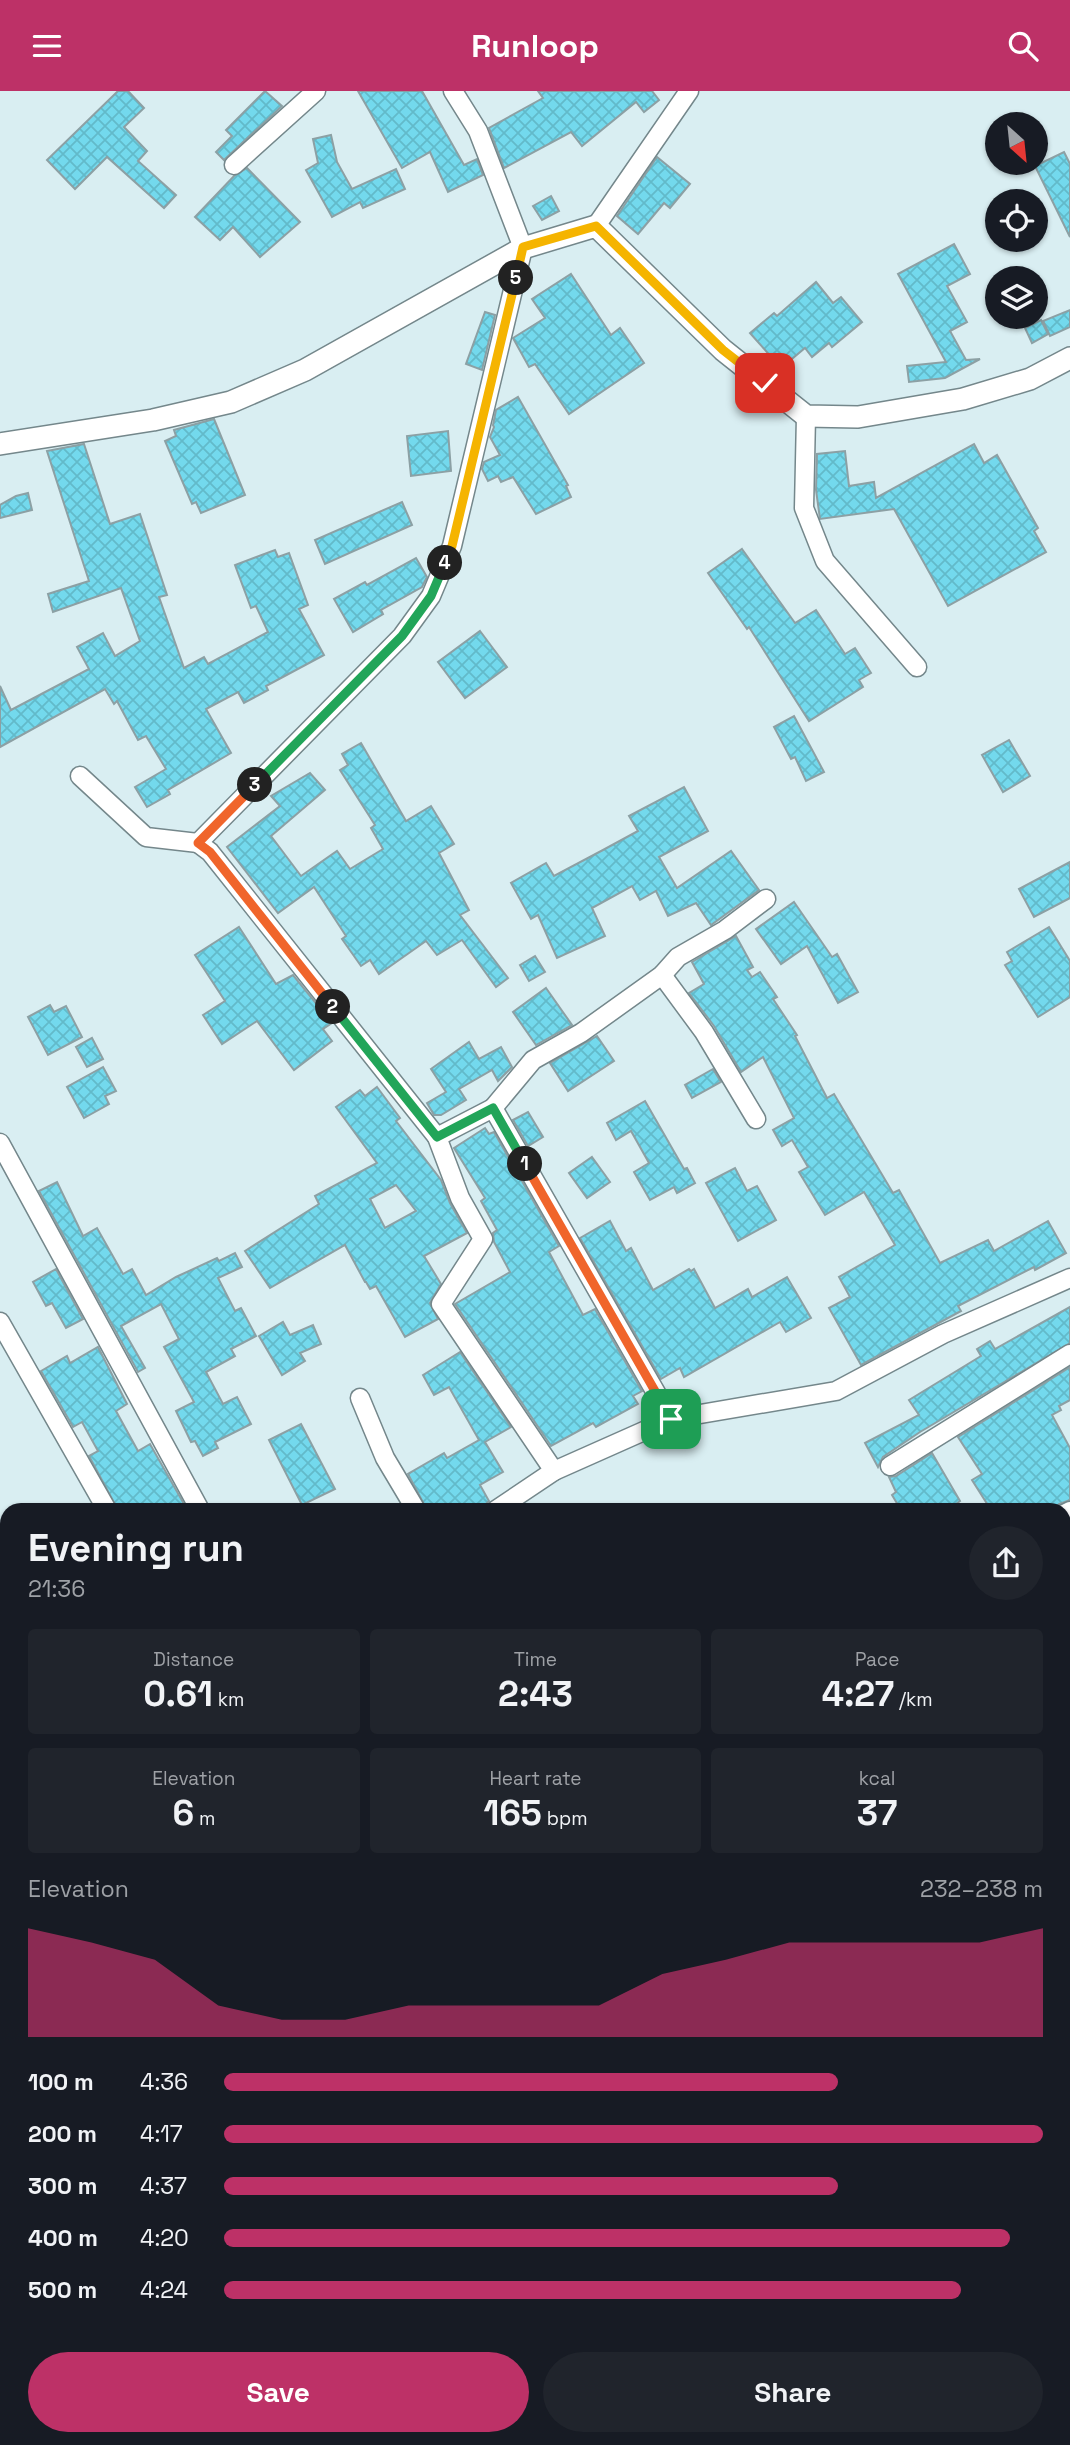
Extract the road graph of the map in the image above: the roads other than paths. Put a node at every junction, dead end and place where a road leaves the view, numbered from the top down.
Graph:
1 (316, 91) edge
2 (453, 91) edge
3 (689, 91) edge
4 (234, 165) dead end
5 (596, 226) junction
6 (523, 247) junction
7 (1070, 358) edge
8 (806, 416) junction
9 (0, 444) edge
10 (917, 667) dead end
11 (80, 776) dead end
12 (198, 843) junction
13 (766, 899) dead end
14 (662, 975) junction
15 (493, 1108) junction
16 (756, 1119) dead end
17 (437, 1137) junction
18 (0, 1143) edge
19 (1070, 1277) edge
20 (0, 1322) edge
21 (1070, 1353) edge
22 (360, 1398) dead end
23 (671, 1419) junction
24 (891, 1466) dead end
25 (554, 1471) junction
26 (103, 1503) edge
27 (196, 1503) edge
28 (412, 1503) edge
29 (506, 1503) edge

1 - 4 street
2 - 6 street
3 - 5 street
5 - 6 street
5 - 8 street
6 - 9 street
6 - 12 street
7 - 8 street
8 - 10 street
11 - 12 street
12 - 17 street
13 - 14 street
14 - 15 street
14 - 16 street
15 - 17 street
15 - 23 street
17 - 25 street
18 - 27 street
19 - 23 street
20 - 26 street
21 - 24 street
22 - 28 street
23 - 25 street
25 - 29 street

